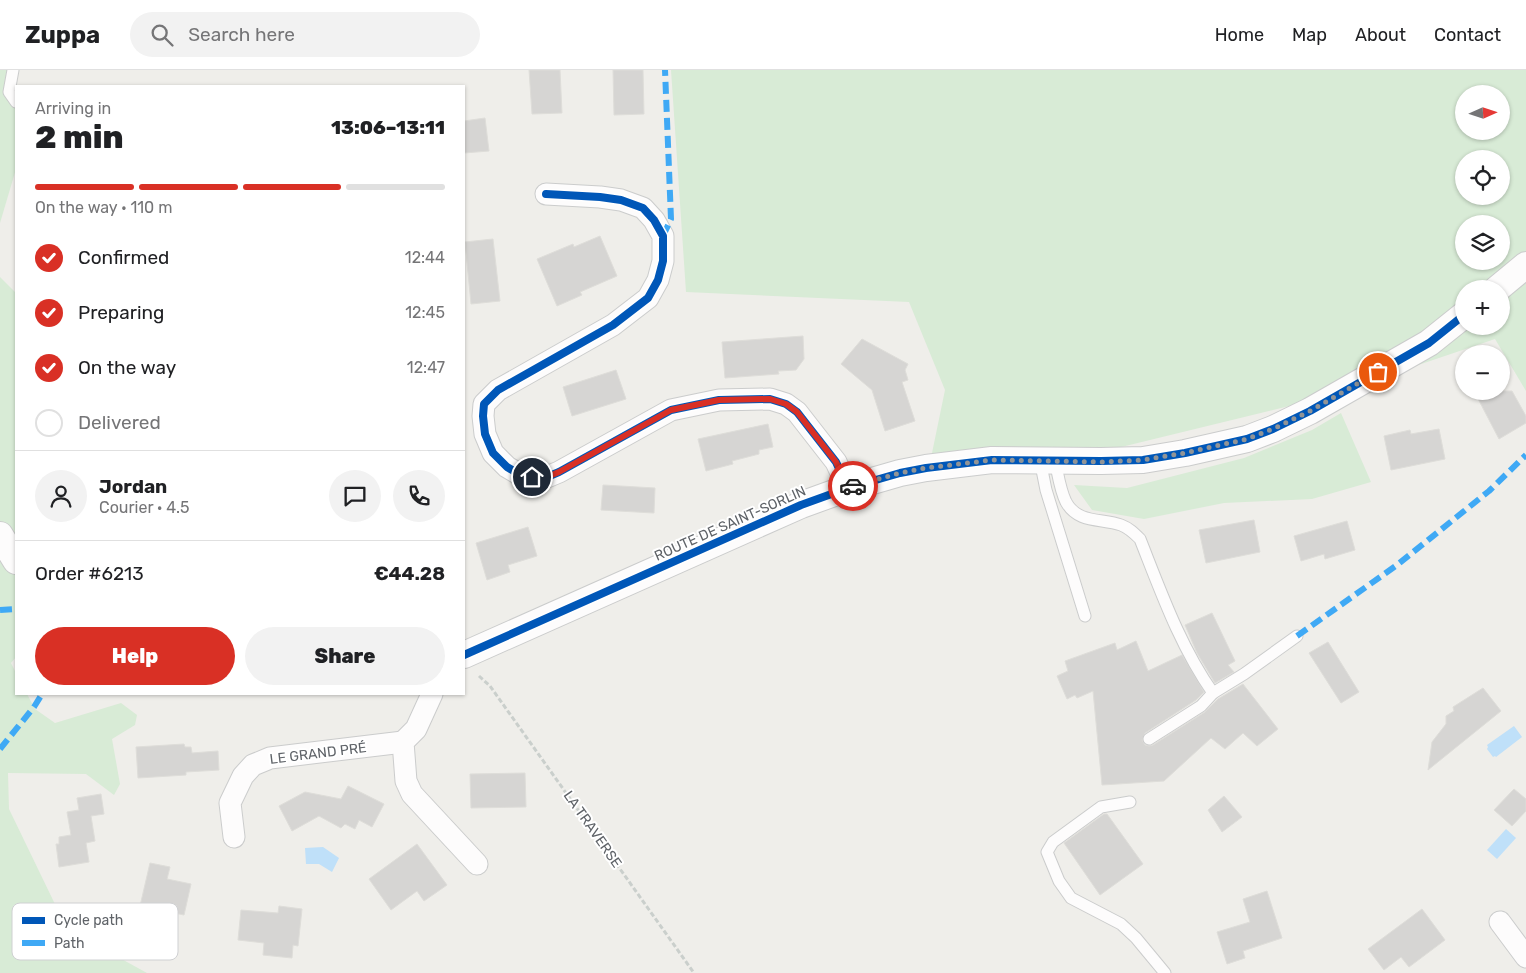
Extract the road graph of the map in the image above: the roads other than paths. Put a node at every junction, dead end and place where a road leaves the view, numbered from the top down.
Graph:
1 (12, 70) edge
2 (15, 101) edge
3 (546, 194) dead end
4 (1526, 265) edge
5 (1508, 280) edge
6 (1455, 322) edge
7 (1048, 461) junction
8 (848, 488) junction
9 (0, 535) edge
10 (15, 559) edge
11 (1085, 616) dead end
12 (1298, 636) dead end
13 (465, 655) edge
14 (1213, 693) junction
15 (432, 695) edge
16 (1149, 739) dead end
17 (403, 742) junction
18 (1130, 802) dead end
19 (234, 837) dead end
20 (477, 864) dead end
21 (1500, 922) dead end
22 (1526, 957) edge
23 (1165, 973) edge

1 - 2 lane
3 - 8 street
4 - 5 street
6 - 7 street, ROUTE DE SAINT-SORLIN
7 - 8 street, ROUTE DE SAINT-SORLIN
7 - 11 lane
7 - 14 lane
8 - 13 street, ROUTE DE SAINT-SORLIN
9 - 10 street
12 - 14 lane
14 - 16 lane
15 - 17 street
17 - 19 street, LE GRAND PRÉ
17 - 20 street
18 - 23 lane
21 - 22 street

